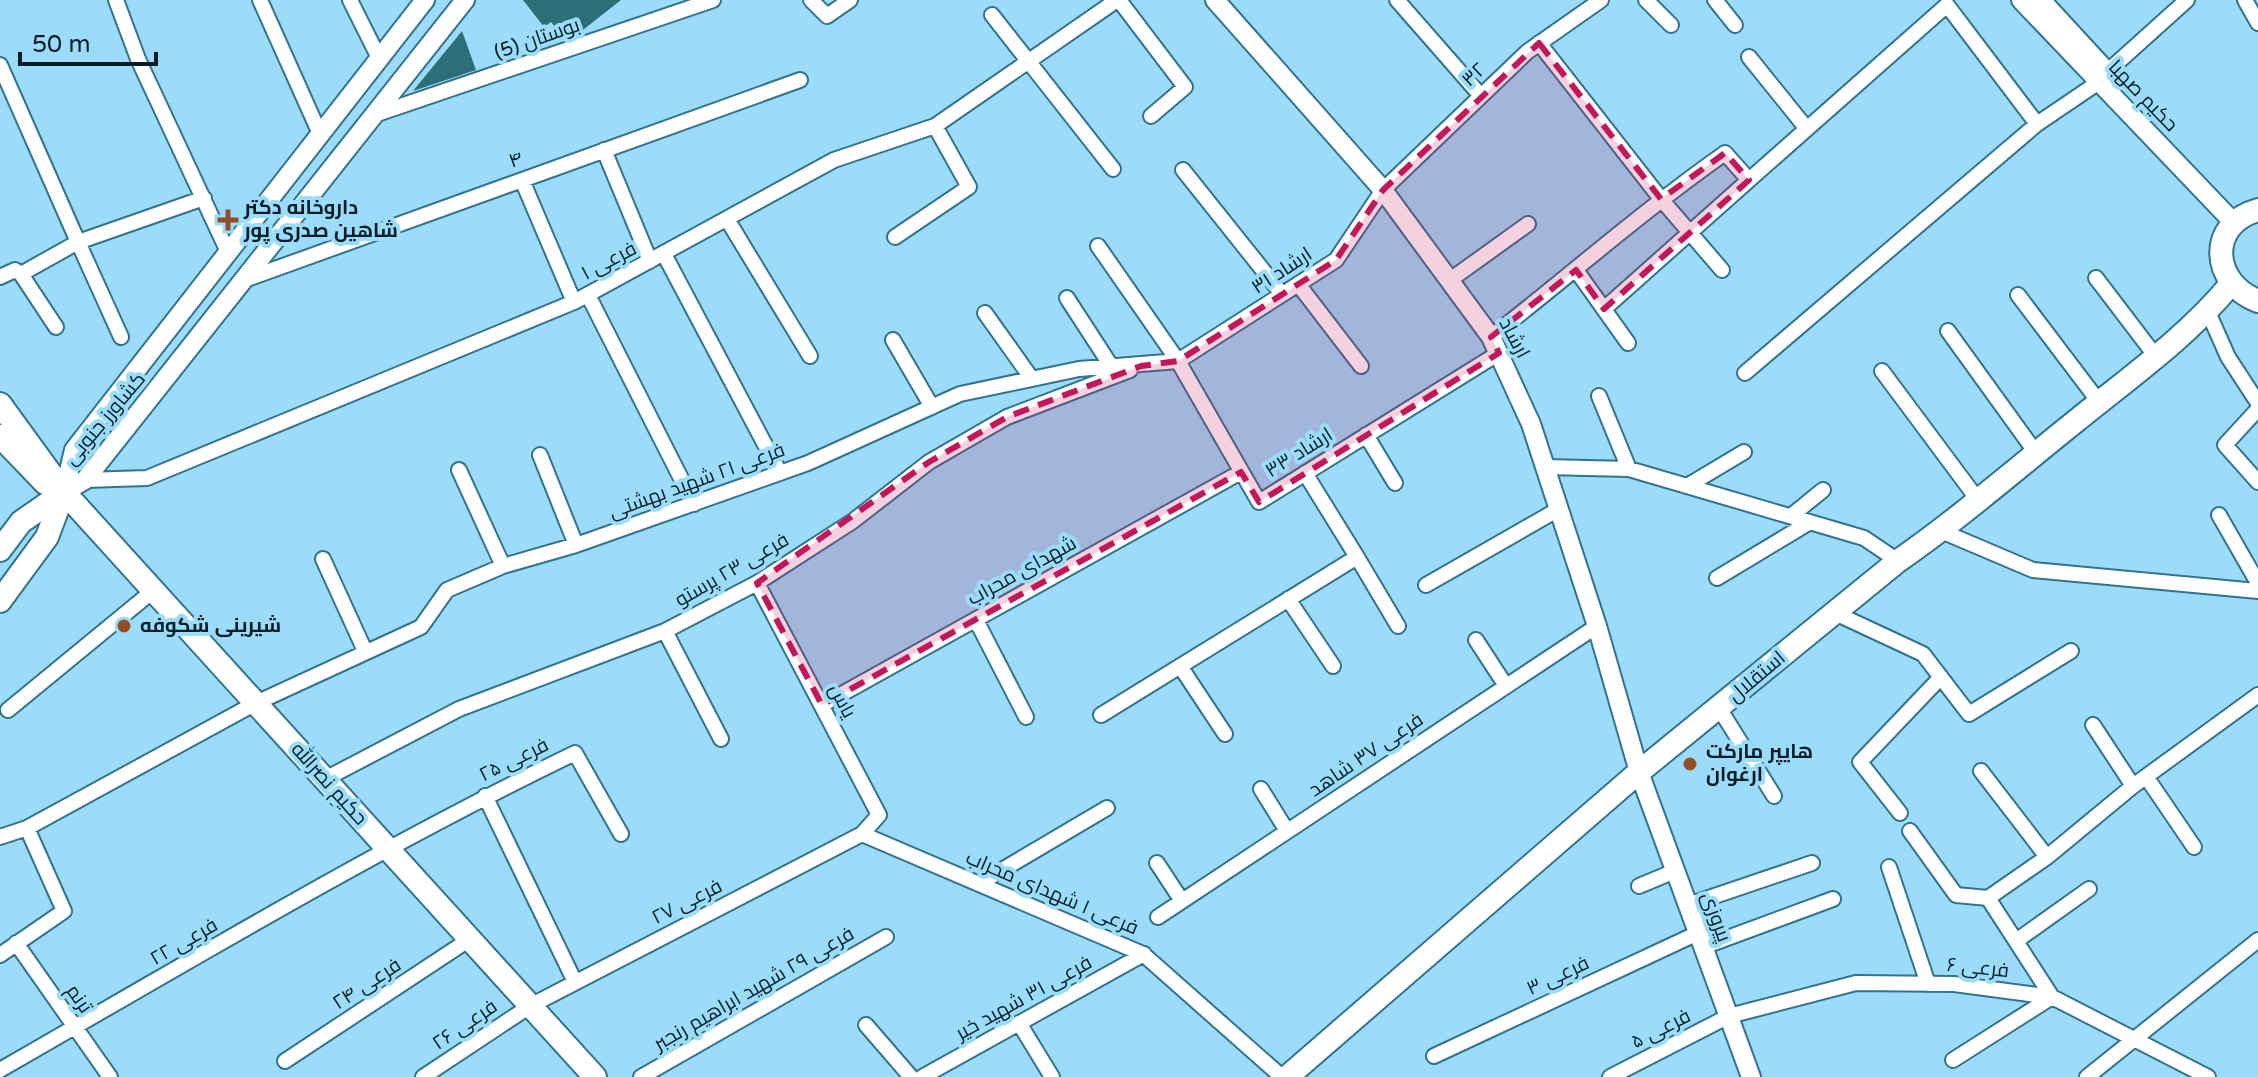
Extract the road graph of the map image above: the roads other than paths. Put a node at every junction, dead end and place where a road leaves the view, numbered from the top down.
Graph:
1 (116, 0) edge
2 (260, 0) edge
3 (350, 0) edge
4 (425, 0) edge
5 (465, 0) edge
6 (713, 0) edge
7 (811, 0) edge
8 (850, 0) edge
9 (1118, 0) edge
10 (1215, 0) edge
11 (1397, 0) edge
12 (1601, 0) edge
13 (1646, 0) edge
14 (1715, 0) edge
15 (2021, 0) edge
16 (2041, 0) edge
17 (2187, 0) edge
18 (2245, 0) edge
19 (992, 15) dead end
20 (2258, 23) edge
21 (1671, 25) dead end
22 (1735, 25) dead end
23 (1539, 43) junction
24 (1749, 57) dead end
25 (379, 58) junction
26 (1028, 63) junction
27 (1, 70) edge
28 (2103, 77) junction
29 (800, 80) dead end
30 (1481, 96) junction
31 (373, 115) junction
32 (1151, 116) dead end
33 (2037, 124) junction
34 (935, 126) junction
35 (1807, 129) junction
36 (320, 134) junction
37 (604, 150) junction
38 (1113, 169) dead end
39 (1183, 170) dead end
40 (522, 180) junction
41 (1749, 180) junction
42 (1383, 190) junction
43 (204, 198) junction
44 (1661, 199) junction
45 (2247, 215) edge
46 (727, 219) junction
47 (1528, 224) dead end
48 (1690, 231) junction
49 (895, 237) dead end
50 (78, 242) junction
51 (1098, 246) dead end
52 (228, 252) junction
53 (664, 254) junction
54 (650, 261) junction
55 (1576, 270) junction
56 (1722, 270) dead end
57 (21, 274) junction
58 (0, 277) edge
59 (2096, 278) dead end
60 (247, 279) junction
61 (1450, 280) junction
62 (1298, 284) junction
63 (2231, 284) junction
64 (1282, 294) junction
65 (588, 295) junction
66 (2018, 295) dead end
67 (1067, 298) dead end
68 (2258, 301) edge
69 (574, 302) junction
70 (1604, 309) junction
71 (2208, 312) junction
72 (985, 313) dead end
73 (56, 327) dead end
74 (1948, 331) dead end
75 (121, 337) dead end
76 (893, 340) dead end
77 (1628, 343) dead end
78 (1495, 345) junction
79 (810, 356) dead end
80 (2157, 358) junction
81 (1178, 361) junction
82 (1361, 366) dead end
83 (1882, 371) dead end
84 (1114, 372) junction
85 (1745, 373) dead end
86 (1032, 379) junction
87 (1599, 396) dead end
88 (2099, 402) junction
89 (0, 404) edge
90 (2258, 406) edge
91 (932, 407) junction
92 (1366, 435) junction
93 (0, 436) edge
94 (1744, 452) dead end
95 (2036, 453) junction
96 (540, 455) dead end
97 (1545, 467) junction
98 (1629, 469) junction
99 (459, 470) dead end
100 (1241, 472) junction
101 (780, 473) junction
102 (1305, 473) junction
103 (85, 480) junction
104 (2258, 482) edge
105 (1395, 483) dead end
106 (1687, 486) junction
107 (1823, 490) dead end
108 (64, 492) junction
109 (1978, 500) junction
110 (694, 504) junction
111 (1559, 509) junction
112 (2219, 515) dead end
113 (1791, 516) junction
114 (1810, 522) junction
115 (11, 525) edge
116 (1941, 531) junction
117 (576, 545) junction
118 (0, 550) edge
119 (1357, 557) junction
120 (323, 559) dead end
121 (1898, 561) junction
122 (503, 566) junction
123 (1717, 578) dead end
124 (757, 583) junction
125 (2258, 583) edge
126 (1426, 585) dead end
127 (154, 590) junction
128 (2258, 591) edge
129 (1288, 599) junction
130 (0, 601) edge
131 (1835, 613) junction
132 (976, 620) junction
133 (1398, 626) dead end
134 (1597, 626) junction
135 (665, 631) junction
136 (1476, 640) dead end
137 (365, 651) junction
138 (2071, 651) dead end
139 (1180, 666) junction
140 (1333, 666) dead end
141 (1941, 677) junction
142 (1506, 686) junction
143 (2258, 695) edge
144 (256, 703) junction
145 (822, 705) junction
146 (1719, 708) junction
147 (8, 710) dead end
148 (1101, 715) dead end
149 (1026, 717) dead end
150 (2093, 725) dead end
151 (1225, 734) dead end
152 (721, 739) dead end
153 (1981, 771) dead end
154 (1639, 772) junction
155 (2147, 778) junction
156 (325, 779) junction
157 (2133, 786) junction
158 (1261, 789) dead end
159 (485, 796) junction
160 (1774, 796) dead end
161 (1107, 808) dead end
162 (1900, 813) dead end
163 (27, 828) junction
164 (1287, 831) junction
165 (1910, 831) dead end
166 (621, 834) dead end
167 (862, 834) junction
168 (0, 837) edge
169 (2194, 847) dead end
170 (387, 848) junction
171 (2047, 857) junction
172 (1157, 863) dead end
173 (1812, 863) dead end
174 (1889, 867) dead end
175 (1675, 871) junction
176 (980, 883) junction
177 (1639, 886) dead end
178 (2089, 889) dead end
179 (1988, 898) junction
180 (1833, 899) dead end
181 (1182, 901) junction
182 (1688, 905) junction
183 (1158, 917) dead end
184 (886, 937) dead end
185 (470, 939) junction
186 (1700, 940) junction
187 (2258, 940) edge
188 (2016, 941) junction
189 (16, 943) junction
190 (1144, 954) junction
191 (0, 955) edge
192 (575, 982) junction
193 (1928, 984) junction
194 (2052, 997) junction
195 (530, 1006) junction
196 (1729, 1016) junction
197 (1019, 1023) junction
198 (866, 1025) dead end
199 (75, 1027) junction
200 (2133, 1038) junction
201 (1434, 1056) dead end
202 (1953, 1060) dead end
203 (285, 1061) dead end
204 (0, 1070) edge
205 (110, 1077) edge
206 (423, 1077) edge
207 (595, 1077) edge
208 (641, 1077) edge
209 (911, 1077) edge
210 (922, 1077) edge
211 (1052, 1077) edge
212 (1284, 1077) edge
213 (1610, 1077) edge
214 (1751, 1077) edge
215 (2087, 1077) edge
216 (2207, 1077) edge

1 - 43 street
2 - 36 street
3 - 25 street
4 - 25 street, کشاورز جنوبی
5 - 31 street, کشاورز جنوبی
6 - 31 street, بوستان (5)
7 - 8 street
9 - 26 street, فرعی ۱
9 - 32 street
10 - 42 street, ارشاد
11 - 30 street
12 - 23 street, ۳۲
13 - 21 street
14 - 22 street
15 - 28 street, حکیم صهبا
16 - 28 street, حکیم صهبا
17 - 28 street
18 - 20 street
19 - 26 street
23 - 30 street, ۳۲
23 - 44 street
24 - 35 street
25 - 36 street, کشاورز جنوبی
26 - 34 street, فرعی ۱
26 - 38 street
27 - 50 street
28 - 33 street
28 - 45 street, حکیم صهبا
29 - 37 street, ۴
30 - 42 street, ۳۲
31 - 60 street, کشاورز جنوبی
33 - 35 street
33 - 85 street
34 - 46 street, فرعی ۱
34 - 49 street
35 - 41 street
36 - 52 street, کشاورز جنوبی
37 - 40 street, ۴
37 - 54 street
39 - 64 street
40 - 60 street, ۴
40 - 69 street
41 - 44 street, ارشاد ۳۳
41 - 48 street
42 - 61 street, ارشاد
42 - 62 street, ارشاد ۳۱
43 - 50 street
43 - 52 street
44 - 48 street
44 - 55 street, ارشاد ۳۳
45 - 63 main road
46 - 53 street, فرعی ۱
46 - 79 street
47 - 61 street
48 - 56 street
48 - 70 street
50 - 57 street
50 - 75 street
51 - 81 street, ارشاد ۳۳
52 - 108 street, کشاورز جنوبی
53 - 54 street, فرعی ۱
53 - 101 street
54 - 65 street, فرعی ۱
55 - 70 street
55 - 78 street, ارشاد ۳۳
57 - 58 street
57 - 73 street
59 - 80 street
60 - 103 street, کشاورز جنوبی
61 - 78 street, ارشاد
62 - 64 street, ارشاد ۳۱
62 - 82 street
63 - 68 main road
63 - 71 main road, استقلال
64 - 81 street, ارشاد ۳۱
65 - 69 street, فرعی ۱
65 - 110 street
66 - 88 street
67 - 84 street
69 - 103 street, فرعی ۱
70 - 77 street
71 - 80 main road, استقلال
71 - 90 street
72 - 86 street
74 - 95 street
76 - 91 street
78 - 92 street, ارشاد ۳۳
78 - 97 street, ارشاد
80 - 88 main road, استقلال
81 - 84 street, فرعی ۲۱ شهید بهشتی
81 - 100 street, ارشاد ۳۳
83 - 109 street
84 - 86 street, فرعی ۲۱ شهید بهشتی
84 - 124 street, فرعی ۲۳ پرستو
86 - 91 street, فرعی ۲۱ شهید بهشتی
87 - 98 street
88 - 95 main road, استقلال
89 - 108 main road, حکیم نصرالله
90 - 104 street
91 - 101 street, فرعی ۲۱ شهید بهشتی
92 - 102 street, ارشاد ۳۳
92 - 105 street
93 - 108 main road, حکیم نصرالله
94 - 106 street
95 - 109 main road, استقلال
96 - 117 street
97 - 98 street
97 - 111 street, ارشاد
98 - 106 street
99 - 122 street
100 - 102 street, ارشاد ۳۳
100 - 132 street, شهدای محراب
101 - 110 street, فرعی ۲۱ شهید بهشتی
102 - 119 street
103 - 108 street, کشاورز جنوبی
106 - 113 street
107 - 113 street
108 - 115 main road
108 - 127 main road, حکیم نصرالله
108 - 130 main road
109 - 116 main road, استقلال
110 - 117 street, فرعی ۲۱ شهید بهشتی
111 - 126 street
111 - 134 street, ارشاد
112 - 125 street
113 - 114 street
114 - 121 street
114 - 123 street
115 - 118 main road
116 - 121 main road, استقلال
116 - 128 street
117 - 122 street, فرعی ۲۱ شهید بهشتی
119 - 129 street
119 - 133 street
120 - 137 street
121 - 131 main road, استقلال
122 - 137 street, فرعی ۲۱ شهید بهشتی
124 - 135 street, فرعی ۲۳ پرستو
124 - 145 street, یاس
127 - 144 main road, حکیم نصرالله
127 - 147 street
129 - 139 street
129 - 140 street
131 - 141 street
131 - 146 main road, استقلال
132 - 145 street, شهدای محراب
132 - 149 street
134 - 142 street, فرعی ۳۷ شاهد
134 - 154 street, ارشاد
135 - 152 street
135 - 156 street, فرعی ۲۳ پرستو
136 - 142 street
137 - 144 street, فرعی ۲۱ شهید بهشتی
138 - 141 street
139 - 148 street
139 - 151 street
141 - 162 street
142 - 164 street, فرعی ۳۷ شاهد
143 - 155 street
144 - 156 main road, حکیم نصرالله
144 - 163 street, فرعی ۲۱ شهید بهشتی
145 - 167 street, یاس
146 - 154 main road, استقلال
146 - 160 street
150 - 157 street
153 - 171 street
154 - 175 street, پیروزی
154 - 212 main road, استقلال
155 - 157 street
155 - 169 street
156 - 170 main road, حکیم نصرالله
157 - 171 street
158 - 164 street
159 - 166 street, فرعی ۲۵
159 - 170 street, فرعی ۲۵
159 - 192 street
161 - 176 street
163 - 168 street, فرعی ۲۱ شهید بهشتی
163 - 189 street
164 - 181 street, فرعی ۳۷ شاهد
165 - 179 street
167 - 176 street, فرعی ۱ شهدای محراب
167 - 192 street, فرعی ۲۷
170 - 185 main road, حکیم نصرالله
170 - 199 street, فرعی ۲۲
171 - 179 street
172 - 181 street
173 - 182 street
174 - 193 street
175 - 177 street
175 - 182 street, پیروزی
176 - 190 street, فرعی ۱ شهدای محراب
178 - 188 street
179 - 188 street
180 - 186 street, فرعی ۳
181 - 183 street, فرعی ۳۷ شاهد
182 - 186 street, پیروزی
184 - 208 street, فرعی ۲۹ شهید ابراهیم رنجبر
185 - 195 main road, حکیم نصرالله
185 - 203 street, فرعی ۲۴
186 - 196 street, پیروزی
186 - 201 street, فرعی ۳
187 - 200 street
188 - 194 street
189 - 191 street
189 - 199 street, ترنم
190 - 197 street, فرعی ۳۱ شهید خیر
190 - 212 street, فرعی ۱ شهدای محراب
192 - 195 street, فرعی ۲۷
193 - 194 street, فرعی ۶
193 - 196 street, فرعی ۶
194 - 200 street, فرعی ۶
194 - 202 street
195 - 206 street, فرعی ۲۶
195 - 207 main road, حکیم نصرالله
196 - 213 street, فرعی ۵
196 - 214 street, پیروزی
197 - 210 street, فرعی ۳۱ شهید خیر
197 - 211 street
198 - 209 street
199 - 204 street, فرعی ۲۲
199 - 205 street, ترنم
200 - 215 street
200 - 216 street, فرعی ۶

